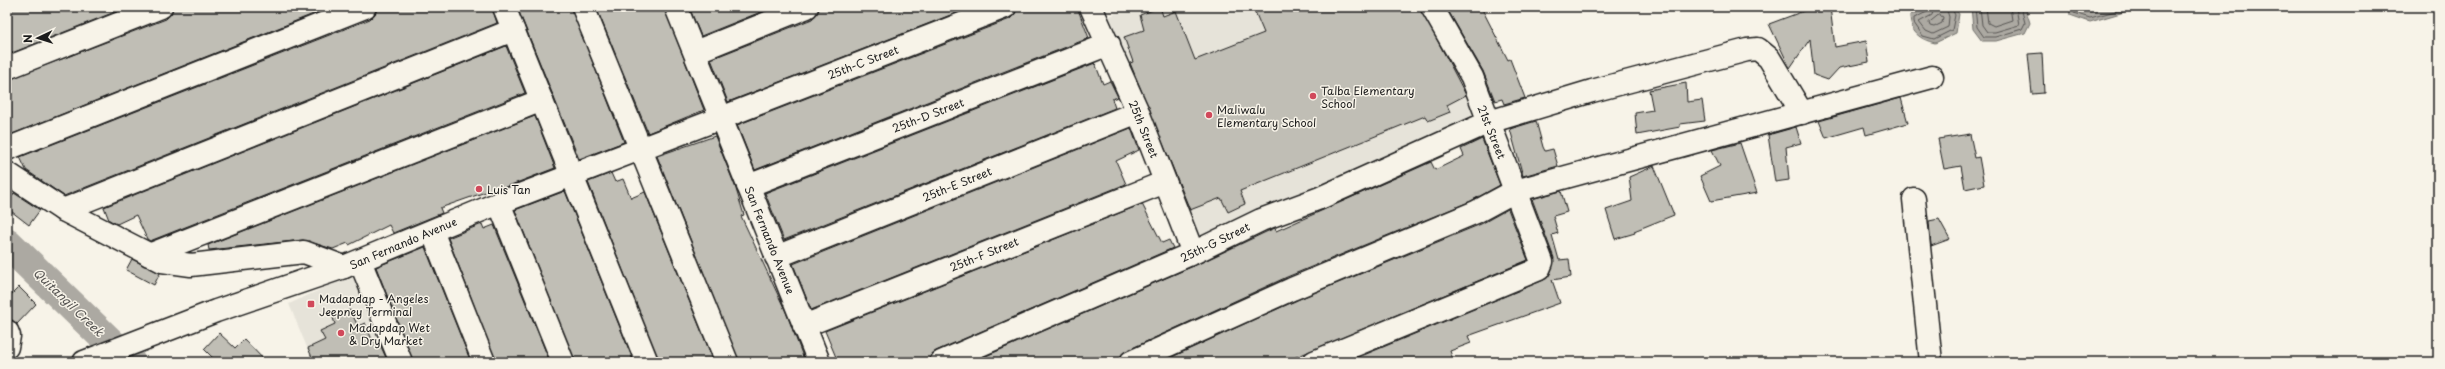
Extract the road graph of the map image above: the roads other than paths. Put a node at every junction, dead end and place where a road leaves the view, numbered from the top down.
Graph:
1 (161, 7) edge
2 (365, 7) edge
3 (504, 7) edge
4 (583, 7) edge
5 (676, 7) edge
6 (807, 7) edge
7 (1005, 7) edge
8 (1091, 7) edge
9 (1432, 7) edge
10 (513, 30) junction
11 (1109, 44) junction
12 (695, 52) junction
13 (7, 68) edge
14 (1932, 78) dead end
15 (542, 100) junction
16 (1138, 112) junction
17 (1802, 113) junction
18 (721, 118) junction
19 (1489, 122) junction
20 (7, 149) edge
21 (641, 150) junction
22 (7, 172) edge
23 (572, 176) junction
24 (1165, 182) junction
25 (748, 186) junction
26 (1515, 191) junction
27 (1914, 199) dead end
28 (499, 203) junction
29 (63, 210) junction
30 (432, 231) junction
31 (1193, 253) junction
32 (149, 255) junction
33 (776, 257) junction
34 (352, 264) junction
35 (804, 326) junction
36 (7, 331) edge
37 (7, 347) edge
38 (84, 362) edge
39 (401, 362) edge
40 (484, 362) edge
41 (563, 362) edge
42 (647, 362) edge
43 (727, 362) edge
44 (819, 362) edge
45 (941, 362) edge
46 (1131, 362) edge
47 (1314, 362) edge
48 (1931, 362) edge

1 - 13 street
2 - 20 street
3 - 10 street
4 - 21 street
5 - 12 street, San Fernando Avenue
6 - 12 street
7 - 18 street, 25th-C Street
8 - 11 street, 25th Street
9 - 19 street, 21st Street
10 - 15 street
10 - 29 street
11 - 16 street, 25th Street
11 - 25 street, 25th-D Street
12 - 18 street, San Fernando Avenue
14 - 17 street
15 - 23 street
15 - 32 street
16 - 24 street, 25th Street
16 - 33 street, 25th-E Street
17 - 19 street, 25th-G Street
17 - 26 street
18 - 21 street, San Fernando Avenue
18 - 25 street, San Fernando Avenue
19 - 26 street, 21st Street
19 - 31 street, 25th-G Street
21 - 23 street, San Fernando Avenue
21 - 43 street
22 - 29 street
23 - 28 street, San Fernando Avenue
23 - 42 street
24 - 31 street, 25th Street
24 - 35 street, 25th-F Street
25 - 33 street, San Fernando Avenue
26 - 46 street
26 - 47 street, 21st Street
27 - 48 street
28 - 30 street, San Fernando Avenue
28 - 41 street
29 - 32 street
30 - 34 street, San Fernando Avenue
30 - 40 street
31 - 45 street, 25th-G Street
32 - 34 street
33 - 35 street, San Fernando Avenue
34 - 38 street, San Fernando Avenue
34 - 39 street
35 - 44 street, San Fernando Avenue
36 - 37 street

